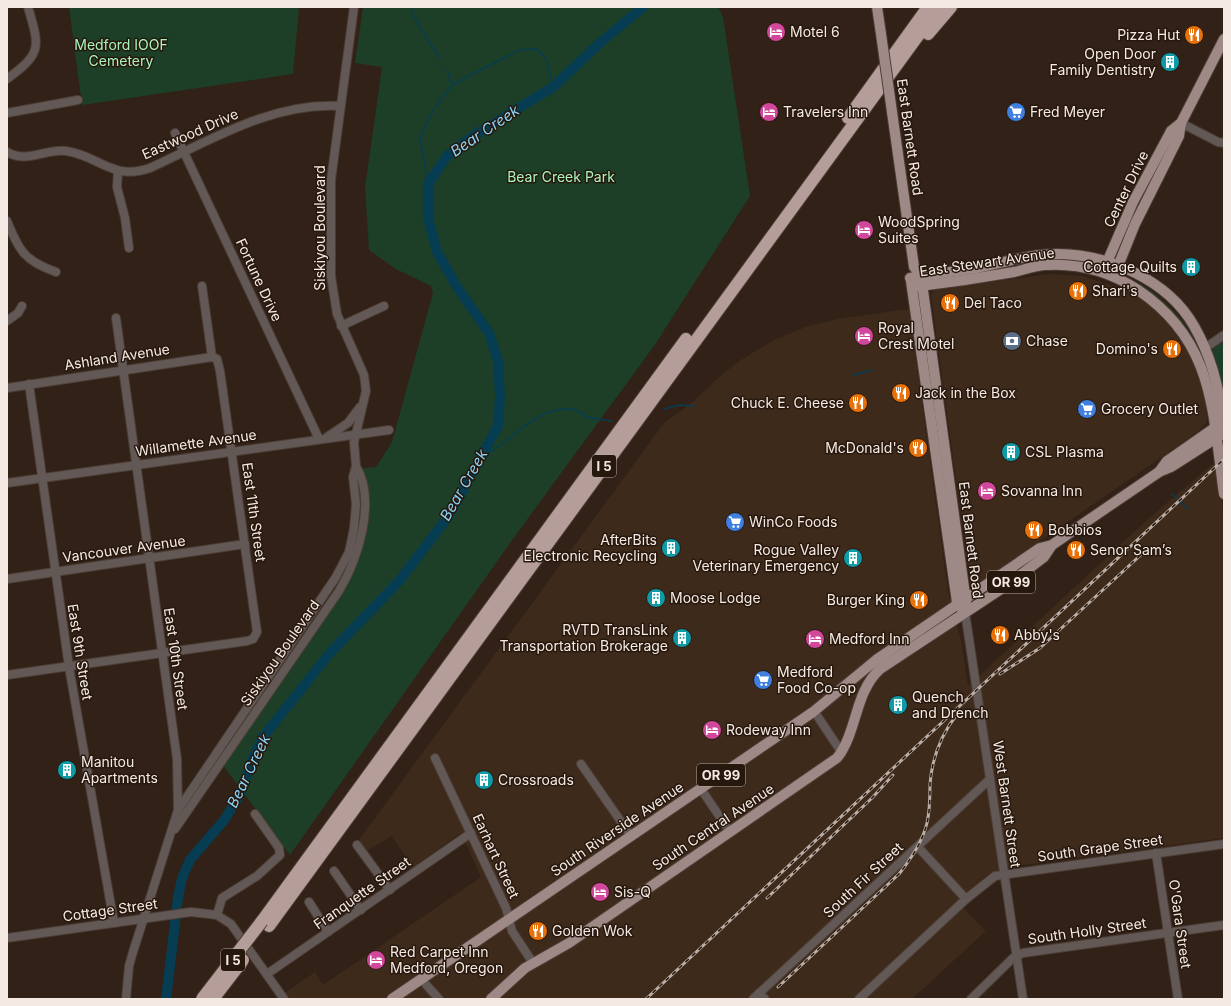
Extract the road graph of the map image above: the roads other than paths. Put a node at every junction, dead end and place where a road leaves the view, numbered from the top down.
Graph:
1 (28, 7) edge
2 (354, 7) edge
3 (877, 7) edge
4 (920, 7) edge
5 (928, 7) edge
6 (939, 7) edge
7 (951, 7) edge
8 (1224, 39) edge
9 (7, 79) edge
10 (874, 81) junction
11 (876, 94) junction
12 (78, 100) dead end
13 (340, 106) junction
14 (7, 113) edge
15 (1181, 123) junction
16 (175, 133) dead end
17 (1224, 143) edge
18 (7, 152) edge
19 (184, 152) junction
20 (118, 171) junction
21 (7, 221) edge
22 (9, 233) edge
23 (129, 248) dead end
24 (1107, 262) junction
25 (1118, 265) junction
26 (56, 272) dead end
27 (1103, 272) junction
28 (1114, 277) junction
29 (916, 282) junction
30 (202, 286) dead end
31 (22, 306) dead end
32 (384, 306) dead end
33 (116, 318) dead end
34 (7, 321) edge
35 (341, 326) junction
36 (1224, 335) edge
37 (1205, 348) junction
38 (212, 357) junction
39 (123, 369) junction
40 (29, 384) junction
41 (7, 388) edge
42 (1221, 392) edge
43 (364, 400) junction
44 (1221, 424) edge
45 (389, 430) dead end
46 (354, 435) junction
47 (1220, 436) edge
48 (322, 438) junction
49 (232, 451) junction
50 (136, 464) junction
51 (356, 466) junction
52 (1159, 472) junction
53 (42, 478) junction
54 (7, 483) edge
55 (940, 484) junction
56 (1224, 494) edge
57 (955, 521) junction
58 (245, 544) junction
59 (1052, 545) junction
60 (1026, 557) junction
61 (149, 558) junction
62 (55, 572) junction
63 (7, 579) edge
64 (1007, 585) junction
65 (966, 598) junction
66 (957, 604) junction
67 (965, 612) junction
68 (162, 653) junction
69 (69, 667) junction
70 (874, 674) joint
71 (7, 675) edge
72 (838, 690) junction
73 (861, 698) junction
74 (814, 711) junction
75 (842, 752) junction
76 (435, 758) dead end
77 (581, 764) dead end
78 (178, 772) junction
79 (990, 779) junction
80 (196, 783) junction
81 (701, 788) junction
82 (178, 810) junction
83 (255, 814) dead end
84 (730, 832) junction
85 (471, 833) junction
86 (631, 836) junction
87 (170, 838) junction
88 (1224, 844) edge
89 (357, 845) dead end
90 (918, 847) junction
91 (1156, 853) junction
92 (334, 872) dead end
93 (1004, 874) junction
94 (390, 890) junction
95 (966, 899) junction
96 (309, 902) dead end
97 (361, 910) junction
98 (213, 914) junction
99 (143, 918) junction
100 (508, 921) junction
101 (114, 922) junction
102 (266, 923) junction
103 (1224, 925) edge
104 (328, 932) junction
105 (1168, 933) junction
106 (7, 938) edge
107 (1016, 956) junction
108 (533, 963) junction
109 (267, 974) junction
110 (421, 979) junction
111 (760, 993) junction
112 (126, 999) edge
113 (202, 999) edge
114 (213, 999) edge
115 (284, 999) edge
116 (392, 999) edge
117 (439, 999) edge
118 (491, 999) edge
119 (753, 999) edge
120 (765, 999) edge
121 (859, 999) edge
122 (971, 999) edge
123 (1023, 999) edge
124 (1178, 999) edge

1 - 9 street
2 - 13 street, Siskiyou Boulevard
3 - 29 main road, East Barnett Road, bridge
4 - 10 highway
5 - 10 highway, I 5
6 - 11 highway, I 5
7 - 11 highway
8 - 15 main road, Center Drive
10 - 102 highway, I 5
11 - 102 highway, I 5
12 - 14 street
13 - 19 street, Eastwood Drive
13 - 35 street, Siskiyou Boulevard
15 - 17 street
15 - 24 main road, Center Drive
15 - 25 main road, Center Drive
16 - 19 street, Fortune Drive
18 - 20 street, Eastwood Drive
19 - 20 street, Eastwood Drive
19 - 48 street, Fortune Drive
20 - 23 street
21 - 22 street
22 - 26 street
24 - 25 main road, East Stewart Avenue
24 - 27 main road, Center Drive
24 - 29 main road, East Stewart Avenue
25 - 28 main road, Center Drive
25 - 37 main road, East Stewart Avenue
27 - 28 main road, East Stewart Avenue
27 - 29 main road, East Stewart Avenue
28 - 44 main road, East Stewart Avenue
29 - 55 main road, East Barnett Road
29 - 57 main road, East Barnett Road
30 - 38 street
31 - 34 street
32 - 35 street
33 - 39 street, East 10th Street
35 - 43 street, Siskiyou Boulevard
36 - 37 street
37 - 42 main road, East Stewart Avenue
38 - 39 street, Ashland Avenue
38 - 49 street, East 11th Street
39 - 40 street, Ashland Avenue
39 - 50 street, East 10th Street
40 - 41 street, Ashland Avenue
40 - 53 street, East 9th Street
42 - 44 main road, East Stewart Avenue
43 - 46 street, Siskiyou Boulevard
43 - 48 street
44 - 47 main road
44 - 52 main road, South Riverside Avenue / OR 99
45 - 46 street, Willamette Avenue
46 - 48 street, Willamette Avenue
46 - 51 street, Siskiyou Boulevard
47 - 52 main road, South Riverside Avenue / OR 99
47 - 56 main road
48 - 49 street, Willamette Avenue
49 - 50 street, Willamette Avenue
49 - 58 street, East 11th Street
50 - 53 street, Willamette Avenue
50 - 61 street, East 10th Street
51 - 80 street, Siskiyou Boulevard
51 - 87 street, Siskiyou Boulevard
52 - 59 main road, South Riverside Avenue / OR 99
53 - 54 street, Willamette Avenue
53 - 62 street, East 9th Street
55 - 57 main road
55 - 66 main road, East Barnett Road
57 - 65 main road, East Barnett Road
58 - 61 street, Vancouver Avenue
58 - 68 street, East 11th Street
59 - 60 main road, South Riverside Avenue / OR 99
59 - 64 main road, South Riverside Avenue / OR 99
60 - 64 main road
60 - 65 main road, South Riverside Avenue / OR 99
61 - 62 street, Vancouver Avenue
61 - 68 street, East 10th Street
62 - 63 street, Vancouver Avenue
62 - 69 street, East 9th Street
64 - 67 main road, South Riverside Avenue / OR 99
65 - 66 main road, South Riverside Avenue / OR 99
65 - 67 main road, East Barnett Road
66 - 67 main road, East Barnett Road
66 - 72 main road, South Riverside Avenue / OR 99
67 - 70 main road, South Riverside Avenue / OR 99
67 - 79 street, West Barnett Street
68 - 69 street
68 - 78 street, East 10th Street
69 - 71 street
69 - 101 street, East 9th Street
70 - 73 main road, South Central Avenue / OR 99
72 - 73 main road
72 - 74 main road, South Riverside Avenue / OR 99
73 - 75 main road, South Central Avenue / OR 99
74 - 75 street
74 - 81 main road, South Riverside Avenue / OR 99
75 - 84 main road, South Central Avenue / OR 99
76 - 85 street, Earhart Street
77 - 86 street
78 - 80 street
78 - 82 street, East 10th Street
79 - 90 street, South Fir Street
79 - 93 street, West Barnett Street
80 - 82 street, Siskiyou Boulevard
81 - 84 street
81 - 86 main road, South Riverside Avenue / OR 99
82 - 87 street, East 10th Street
83 - 98 street
84 - 108 main road, South Central Avenue / OR 99
85 - 94 street, Franquette Street
85 - 100 street, Earhart Street
86 - 100 main road, South Riverside Avenue / OR 99
87 - 99 street, East 10th Street
88 - 91 street, South Grape Street
89 - 94 street
90 - 95 street
90 - 111 street, South Fir Street
91 - 93 street, South Grape Street
91 - 105 street, O'Gara Street
92 - 97 street
93 - 95 street, South Grape Street
93 - 107 street, West Barnett Street
94 - 97 street, Franquette Street
95 - 121 street, South Grape Street
96 - 104 street
97 - 104 street, Franquette Street
98 - 99 street, Cottage Street
98 - 109 street
99 - 101 street, Cottage Street
99 - 112 street, East 10th Street
100 - 108 street, Earhart Street
100 - 110 main road, South Riverside Avenue / OR 99
101 - 106 street, Cottage Street
102 - 113 highway, I 5, bridge
102 - 114 highway, I 5, bridge
103 - 105 street, South Holly Street
104 - 109 street, Franquette Street
105 - 107 street, South Holly Street
105 - 124 street, O'Gara Street
107 - 122 street, South Holly Street
107 - 123 street, West Barnett Street
108 - 118 main road, South Central Avenue / OR 99
109 - 115 street
110 - 116 main road, South Riverside Avenue / OR 99
110 - 117 street
111 - 119 street, South Fir Street
111 - 120 street

